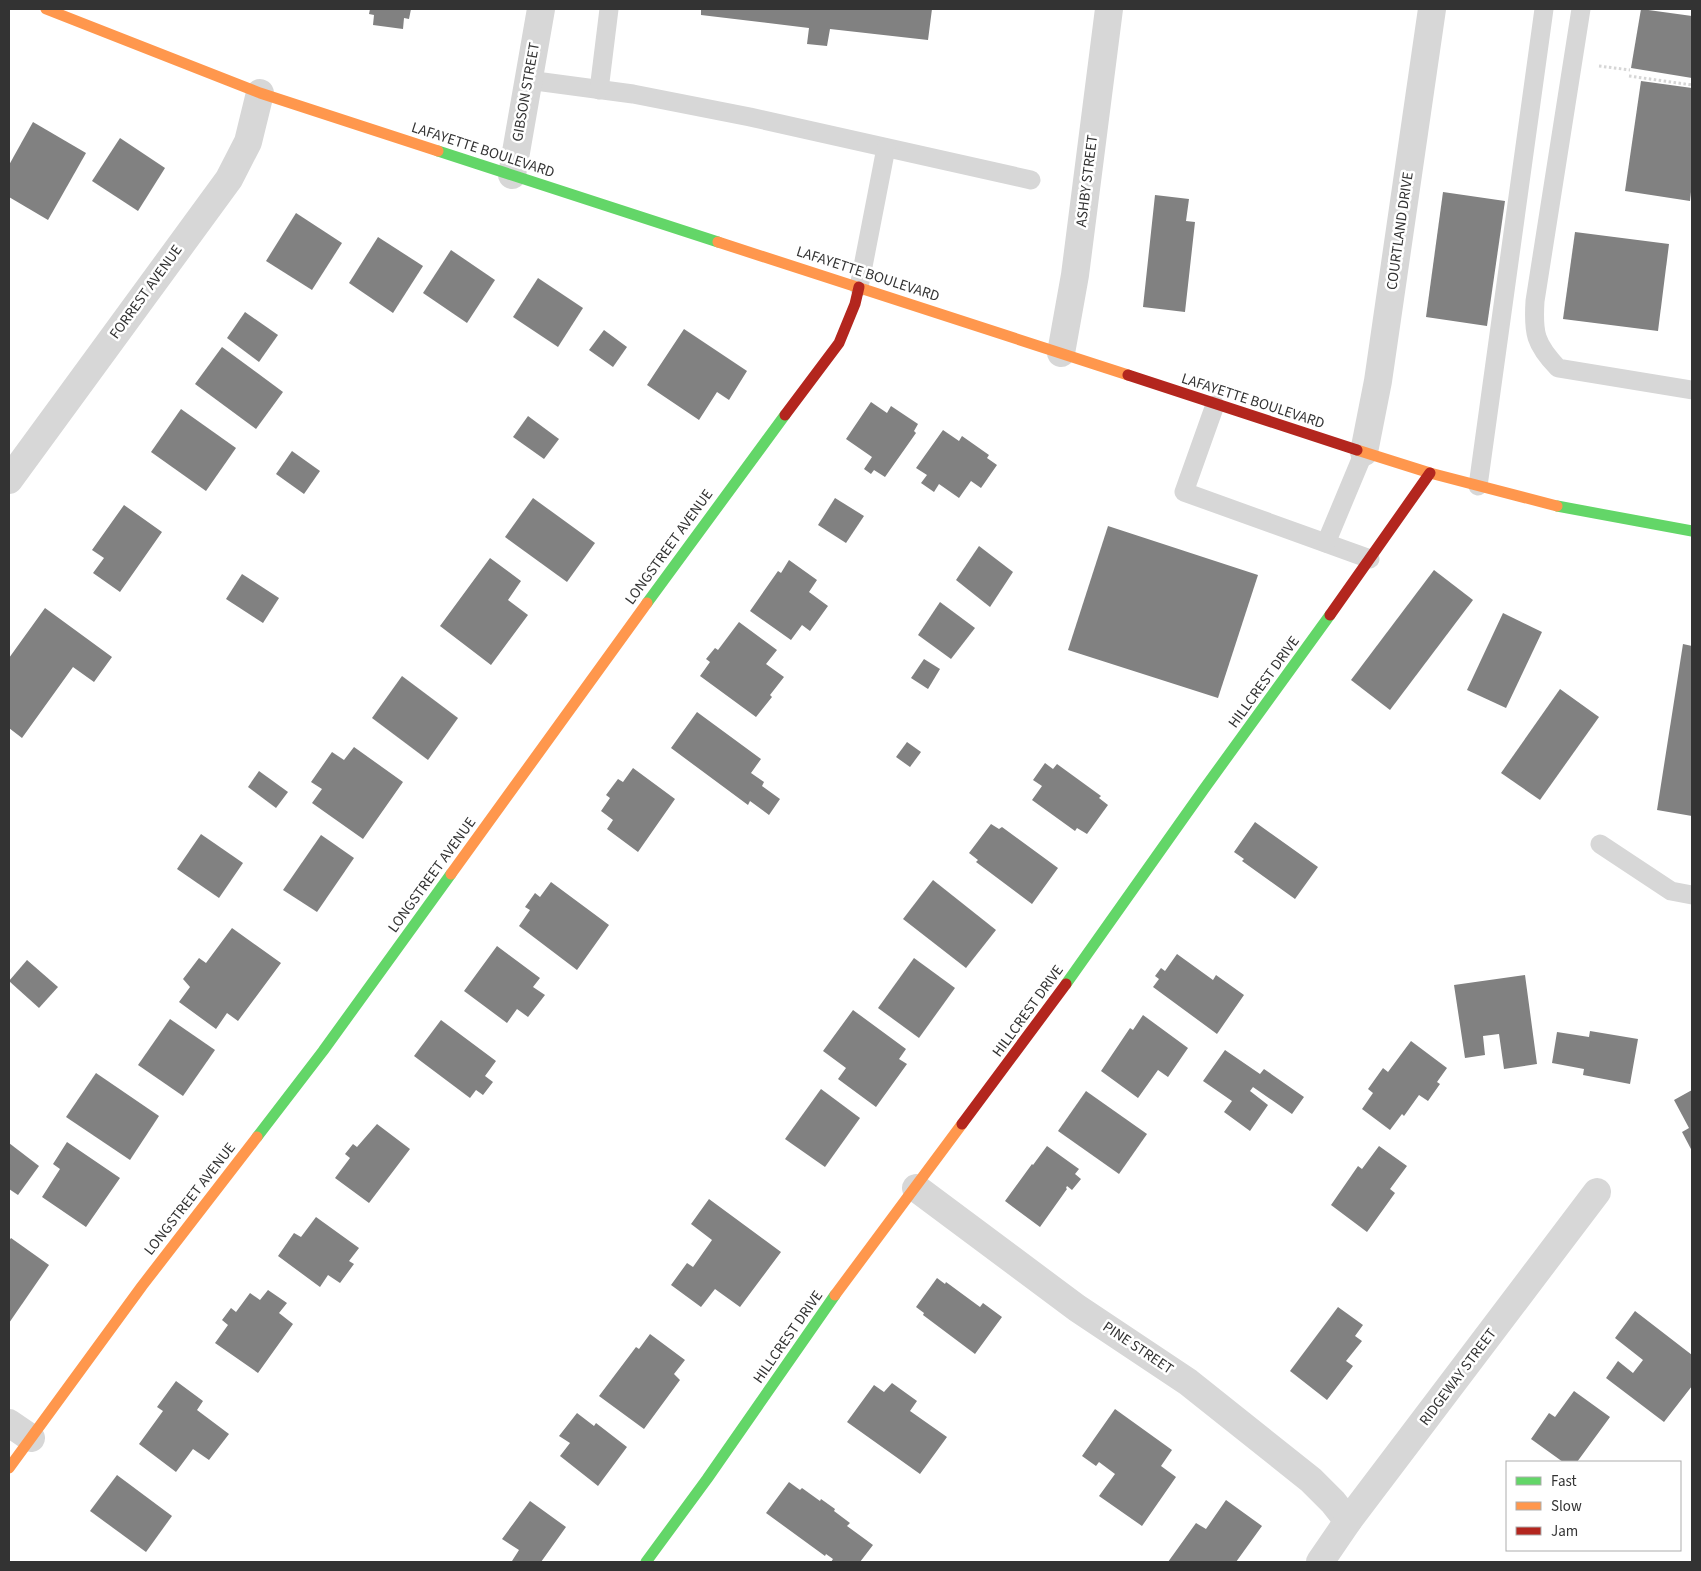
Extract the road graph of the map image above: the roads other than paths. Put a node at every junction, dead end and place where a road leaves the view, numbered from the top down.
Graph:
1 (46, 9) edge
2 (540, 9) edge
3 (609, 9) edge
4 (1109, 9) edge
5 (1432, 9) edge
6 (1544, 9) edge
7 (1581, 9) edge
8 (528, 80) junction
9 (599, 90) junction
10 (260, 93) junction
11 (886, 148) junction
12 (512, 175) junction
13 (1032, 180) dead end
14 (859, 287) junction
15 (1061, 353) junction
16 (1692, 390) edge
17 (1215, 405) junction
18 (1364, 452) junction
19 (1430, 473) junction
20 (9, 480) edge
21 (1478, 486) junction
22 (1691, 527) edge
23 (1326, 543) junction
24 (1370, 559) junction
25 (1600, 844) dead end
26 (1692, 895) edge
27 (916, 1188) junction
28 (1597, 1192) dead end
29 (9, 1423) edge
30 (31, 1438) junction
31 (9, 1468) edge
32 (1348, 1522) junction
33 (646, 1562) edge
34 (1320, 1562) edge

1 - 10 street, LAFAYETTE BOULEVARD
2 - 8 street, GIBSON STREET
3 - 9 lane
4 - 15 street, ASHBY STREET
5 - 18 street, COURTLAND DRIVE
6 - 21 lane
7 - 16 lane
8 - 9 lane
8 - 12 street, GIBSON STREET
9 - 11 lane
10 - 12 street, LAFAYETTE BOULEVARD
10 - 20 street, FORREST AVENUE
11 - 13 lane
11 - 14 lane
12 - 14 street, LAFAYETTE BOULEVARD
14 - 15 street, LAFAYETTE BOULEVARD
14 - 30 street, LONGSTREET AVENUE
15 - 17 street, LAFAYETTE BOULEVARD
17 - 18 street, LAFAYETTE BOULEVARD
17 - 23 lane
18 - 19 street, LAFAYETTE BOULEVARD
18 - 23 lane
19 - 21 street, LAFAYETTE BOULEVARD
19 - 24 street, HILLCREST DRIVE
21 - 22 street, LAFAYETTE BOULEVARD
23 - 24 lane
24 - 27 street, HILLCREST DRIVE
25 - 26 lane
27 - 32 street, PINE STREET
27 - 33 street, HILLCREST DRIVE
28 - 32 street, RIDGEWAY STREET
29 - 30 street
30 - 31 street, LONGSTREET AVENUE
32 - 34 street, RIDGEWAY STREET

